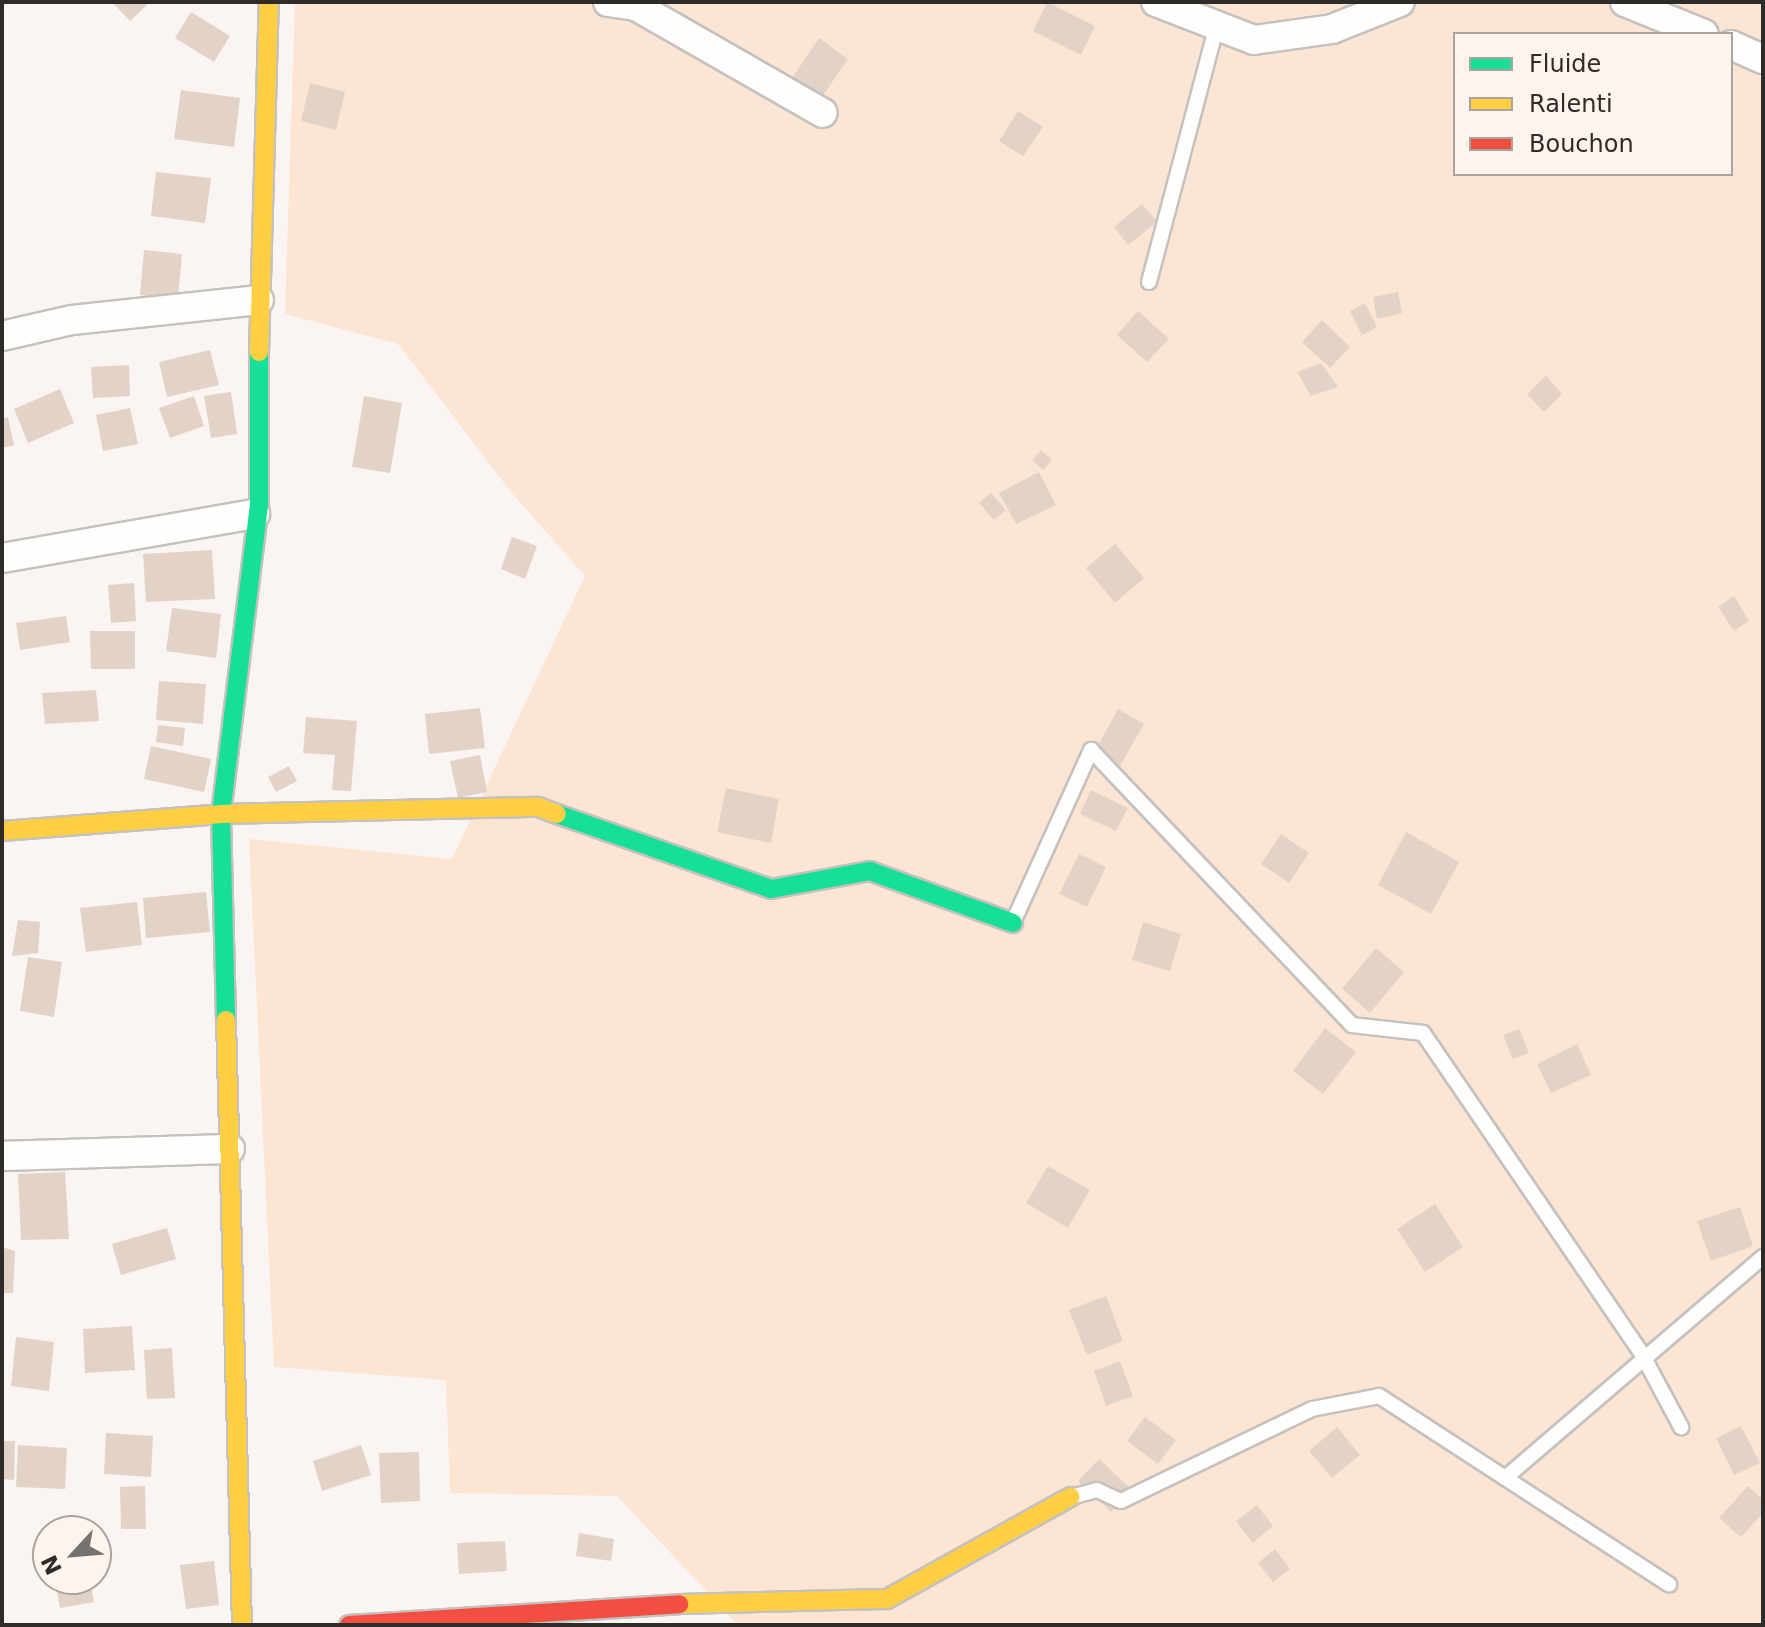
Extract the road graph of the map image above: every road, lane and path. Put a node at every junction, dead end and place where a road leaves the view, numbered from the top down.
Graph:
1 (269, 2) edge
2 (608, 2) edge
3 (1156, 2) edge
4 (1400, 2) edge
5 (1638, 4) edge
6 (1217, 25) junction
7 (1700, 32) edge
8 (1733, 46) edge
9 (1763, 59) edge
10 (823, 113) dead end
11 (1149, 282) dead end
12 (259, 300) junction
13 (2, 336) edge
14 (255, 514) junction
15 (2, 558) edge
16 (221, 814) junction
17 (2, 831) edge
18 (1013, 923) joint
19 (230, 1149) junction
20 (2, 1156) edge
21 (1763, 1257) edge
22 (1643, 1356) junction
23 (1681, 1427) dead end
24 (1505, 1478) junction
25 (1070, 1497) joint
26 (1669, 1584) dead end
27 (530, 1619) edge
28 (242, 1625) edge
29 (349, 1625) edge

1 - 12 street
2 - 10 street
3 - 6 street
4 - 6 street
5 - 7 street
6 - 11 lane
8 - 9 street
12 - 13 street
12 - 14 street
14 - 15 street
14 - 16 street
16 - 17 street
16 - 18 street
16 - 19 street
18 - 22 lane
19 - 20 street
19 - 28 street
21 - 22 lane
22 - 23 lane
22 - 24 lane
24 - 25 lane
24 - 26 lane
25 - 27 street
27 - 29 street

